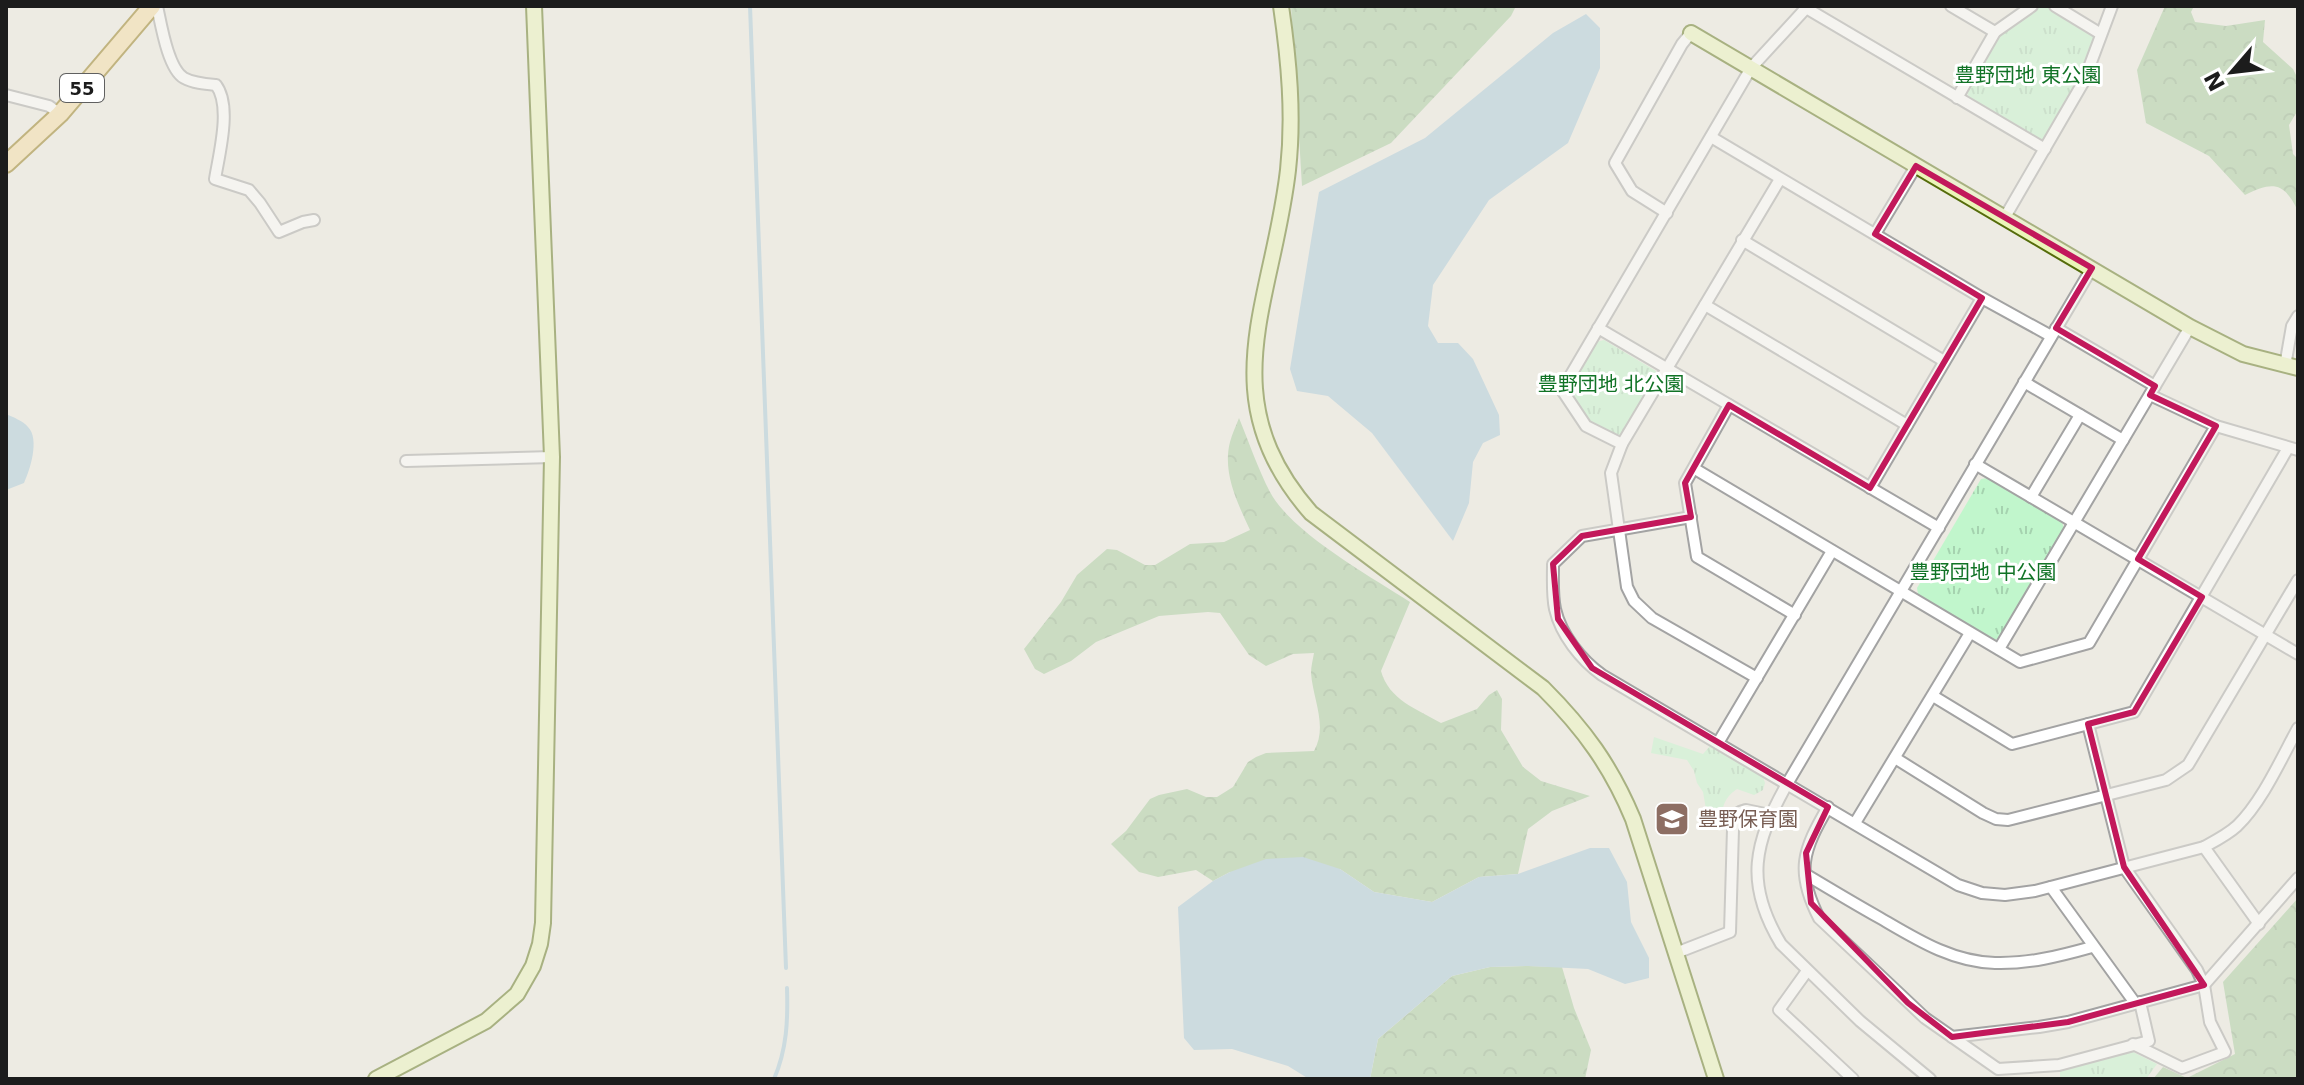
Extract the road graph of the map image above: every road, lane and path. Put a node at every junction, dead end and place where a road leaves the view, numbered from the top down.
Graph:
1 (534, 6) edge
2 (1281, 6) edge
3 (1951, 6) edge
4 (2032, 6) edge
5 (2055, 6) edge
6 (2112, 6) edge
7 (1807, 7) edge
8 (148, 8) edge
9 (1995, 32) junction
10 (1691, 33) joint
11 (2101, 34) junction
12 (1751, 68) junction
13 (6, 95) edge
14 (1957, 98) junction
15 (60, 114) junction
16 (1711, 137) junction
17 (2045, 149) junction
18 (6, 164) edge
19 (1916, 166) junction
20 (1780, 179) junction
21 (1667, 213) junction
22 (2005, 217) junction
23 (314, 220) dead end
24 (1875, 234) junction
25 (1742, 240) junction
26 (2092, 268) junction
27 (1982, 298) junction
28 (1705, 305) junction
29 (2298, 316) edge
30 (2190, 327) junction
31 (1598, 328) junction
32 (2054, 332) junction
33 (1944, 361) junction
34 (2291, 367) edge
35 (1668, 369) junction
36 (2024, 382) junction
37 (2152, 391) junction
38 (1729, 405) junction
39 (2080, 415) junction
40 (1907, 425) junction
41 (2216, 426) junction
42 (2123, 440) junction
43 (1622, 444) junction
44 (2293, 449) edge
45 (552, 457) junction
46 (406, 461) dead end
47 (1975, 464) junction
48 (1695, 469) junction
49 (1870, 488) junction
50 (2031, 497) junction
51 (1691, 517) junction
52 (2074, 522) junction
53 (1939, 528) junction
54 (1618, 529) junction
55 (1832, 551) junction
56 (2138, 559) junction
57 (2298, 580) edge
58 (1901, 592) junction
59 (2202, 597) junction
60 (1795, 615) junction
61 (1970, 633) junction
62 (2266, 634) junction
63 (1999, 649) junction
64 (2298, 654) edge
65 (1757, 678) junction
66 (1933, 696) junction
67 (2088, 724) junction
68 (2298, 728) edge
69 (1718, 743) junction
70 (1895, 758) junction
71 (1787, 784) junction
72 (2106, 795) junction
73 (1828, 807) junction
74 (1770, 815) junction
75 (1855, 823) junction
76 (2204, 847) junction
77 (2124, 867) junction
78 (1805, 874) junction
79 (2298, 878) edge
80 (2051, 887) junction
81 (2259, 924) junction
82 (2092, 947) junction
83 (1676, 953) junction
84 (1807, 971) junction
85 (2204, 985) junction
86 (2138, 1003) junction
87 (1952, 1037) junction
88 (2133, 1044) junction
89 (1922, 1077) edge
90 (376, 1079) edge
91 (1716, 1079) edge
92 (1853, 1079) edge

1 - 45 street
2 - 83 street
3 - 9 street
4 - 9 street
5 - 11 street
6 - 11 street
7 - 12 street
7 - 14 street
8 - 15 main road, 55
8 - 23 street
9 - 14 street
10 - 12 street
10 - 21 street
11 - 17 street
12 - 16 street
12 - 19 street
13 - 15 street
14 - 17 street
15 - 18 main road, 55
16 - 20 street
16 - 21 street
17 - 22 street
19 - 22 street
19 - 24 street
20 - 24 street
20 - 25 street
21 - 31 street
22 - 26 street
24 - 27 street
25 - 28 street
25 - 33 street
26 - 30 street
26 - 32 street
27 - 32 street
27 - 33 street
28 - 35 street
28 - 40 street
29 - 34 street
30 - 34 street
30 - 37 street
31 - 35 street
31 - 43 street
32 - 36 street
32 - 37 street
33 - 40 street
35 - 38 street
35 - 43 street
36 - 39 street
36 - 47 street
37 - 41 street
37 - 42 street
38 - 48 street
38 - 49 street
39 - 42 street
39 - 50 street
40 - 49 street
41 - 44 street
41 - 56 street
42 - 52 street
43 - 54 street
44 - 59 street
45 - 46 street
45 - 90 street
47 - 50 street
47 - 53 street
48 - 51 street
48 - 55 street
49 - 53 street
50 - 52 street
51 - 54 street
51 - 60 street
52 - 56 street
52 - 63 street
53 - 58 street
54 - 65 street
54 - 69 street
55 - 58 street
55 - 60 street
56 - 59 street
56 - 63 street
57 - 62 street
58 - 61 street
58 - 71 street
59 - 62 street
59 - 67 street
60 - 65 street
61 - 63 street
61 - 66 street
62 - 64 street
62 - 72 street
65 - 69 street
66 - 67 street
66 - 70 street
67 - 72 street
68 - 76 street
69 - 71 street
70 - 72 street
70 - 75 street
71 - 73 street
71 - 74 street
72 - 77 street
73 - 75 street
73 - 78 street
74 - 83 street
74 - 84 street
75 - 80 street
76 - 77 street
76 - 81 street
77 - 80 street
77 - 85 street
78 - 82 street
78 - 87 street
79 - 81 street
80 - 82 street
81 - 85 street
82 - 86 street
83 - 91 street
84 - 89 street
84 - 92 street
85 - 86 street
85 - 88 street
86 - 87 street
86 - 88 street
87 - 88 street

